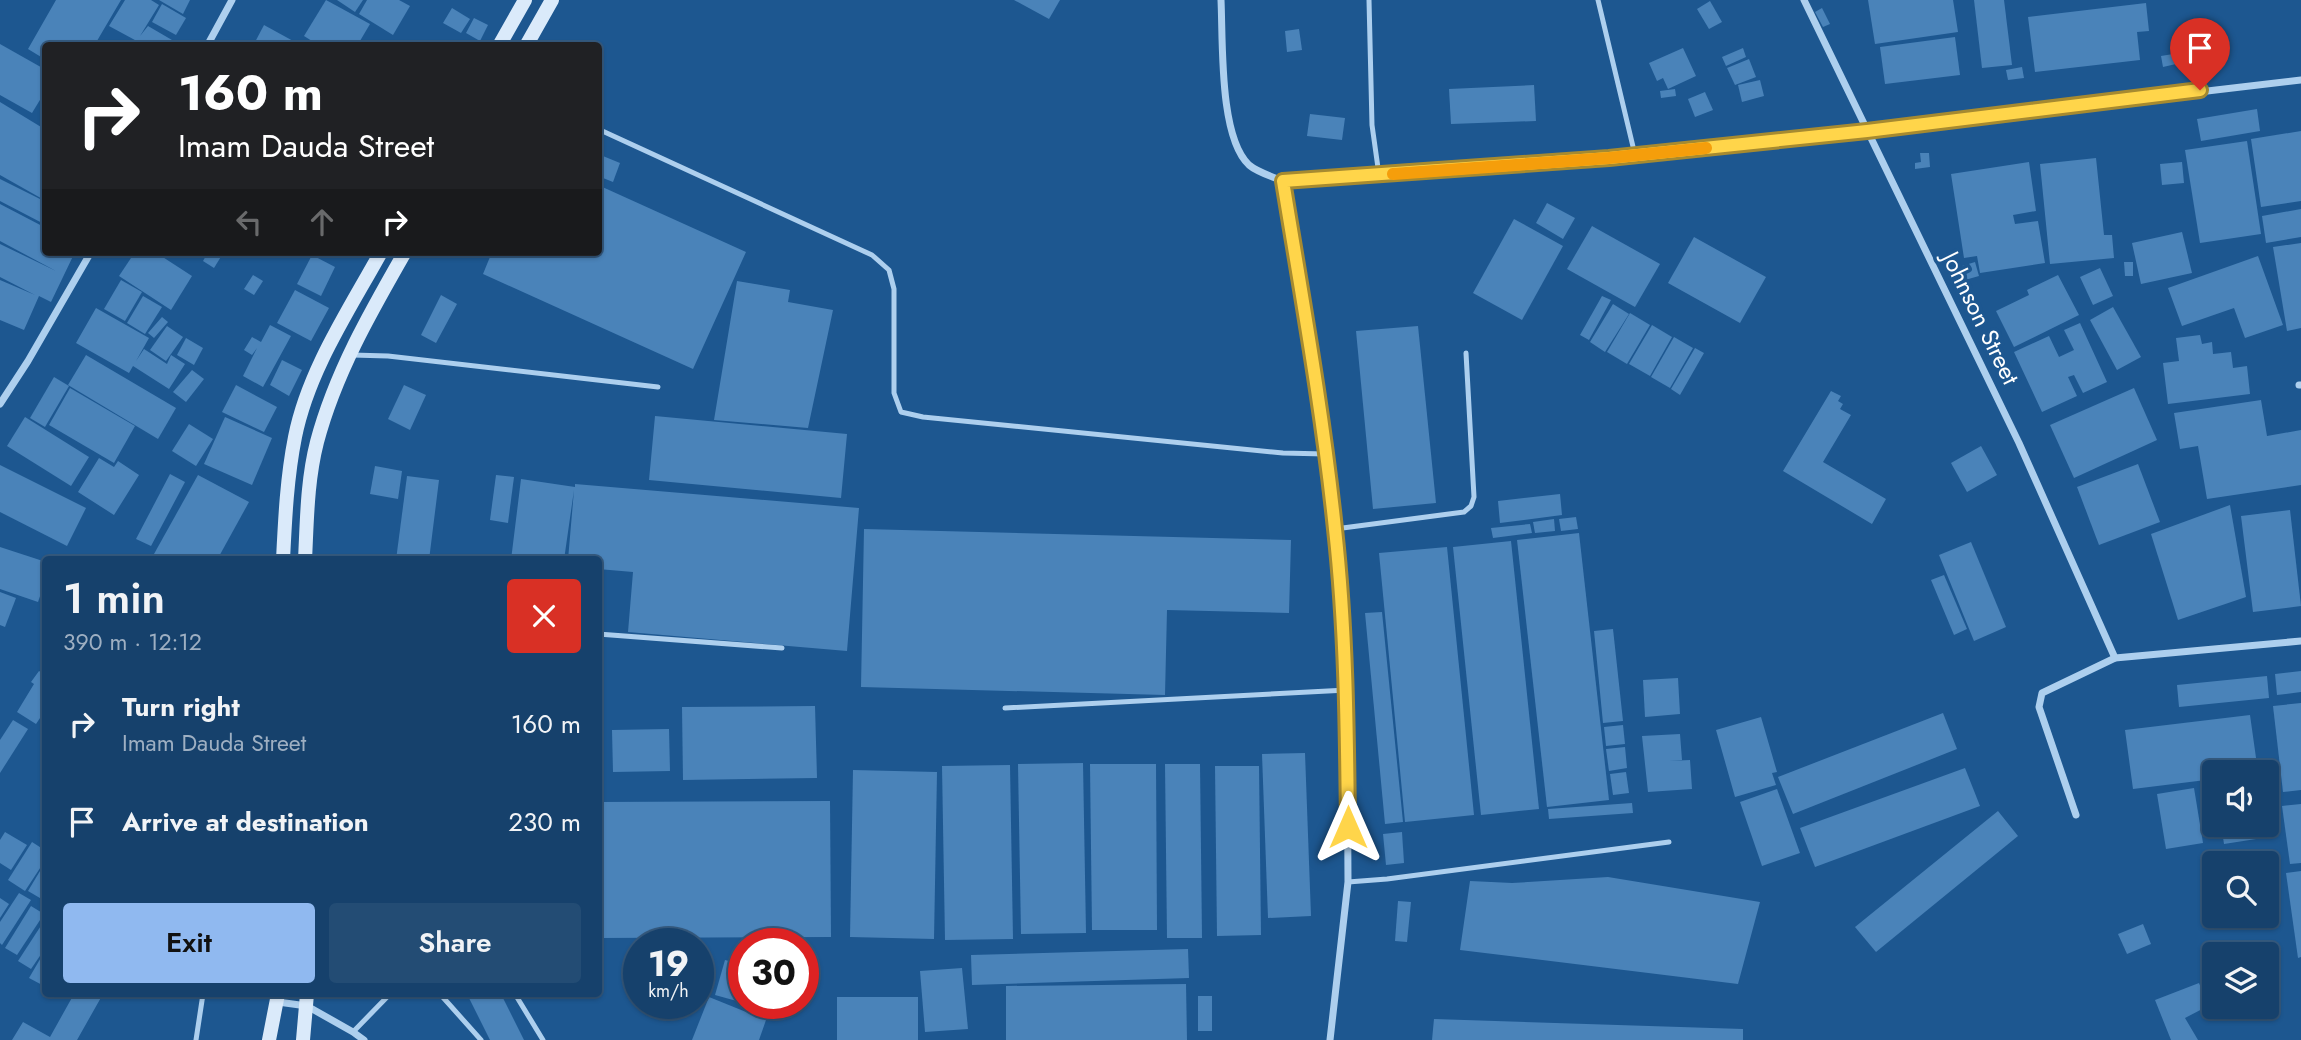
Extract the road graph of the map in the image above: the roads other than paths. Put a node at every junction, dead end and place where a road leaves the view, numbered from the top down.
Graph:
1 (232, 0) edge
2 (525, 0) edge
3 (552, 0) edge
4 (1221, 0) edge
5 (1369, 0) edge
6 (1598, 0) edge
7 (1804, 0) edge
8 (209, 42) edge
9 (501, 42) edge
10 (528, 42) edge
11 (2301, 80) edge
12 (602, 131) edge
13 (1867, 131) junction
14 (1635, 155) junction
15 (1379, 175) junction
16 (1283, 181) junction
17 (89, 256) edge
18 (378, 256) edge
19 (403, 256) edge
20 (1466, 354) dead end
21 (349, 355) junction
22 (658, 387) dead end
23 (0, 404) edge
24 (1325, 454) junction
25 (1335, 529) junction
26 (283, 556) edge
27 (305, 556) edge
28 (602, 634) edge
29 (2301, 641) edge
30 (782, 648) dead end
31 (2115, 658) junction
32 (1347, 690) junction
33 (1004, 708) dead end
34 (2076, 815) dead end
35 (1669, 842) dead end
36 (1348, 882) junction
37 (203, 997) edge
38 (387, 997) edge
39 (443, 997) edge
40 (518, 997) edge
41 (278, 998) edge
42 (307, 1000) edge
43 (353, 1032) junction
44 (196, 1040) edge
45 (269, 1040) edge
46 (303, 1040) edge
47 (364, 1040) edge
48 (481, 1040) edge
49 (543, 1040) edge
50 (1330, 1040) edge

1 - 8 street
2 - 9 main road
3 - 10 main road
4 - 16 street
5 - 15 lane
6 - 14 lane
7 - 13 street, Johnson Street
11 - 13 street
12 - 24 lane
13 - 14 street
13 - 31 street, Johnson Street
14 - 15 street
15 - 16 street
16 - 24 street
17 - 23 street
18 - 26 main road
19 - 21 main road
20 - 25 lane
21 - 22 lane
21 - 27 main road
24 - 25 street
25 - 32 street
28 - 30 lane
29 - 31 street
31 - 34 street
32 - 33 lane
32 - 36 street
35 - 36 lane
36 - 50 street
37 - 44 lane
38 - 43 lane
39 - 48 lane
40 - 49 lane
41 - 42 street
41 - 45 main road
42 - 43 street
42 - 46 main road
43 - 47 street

